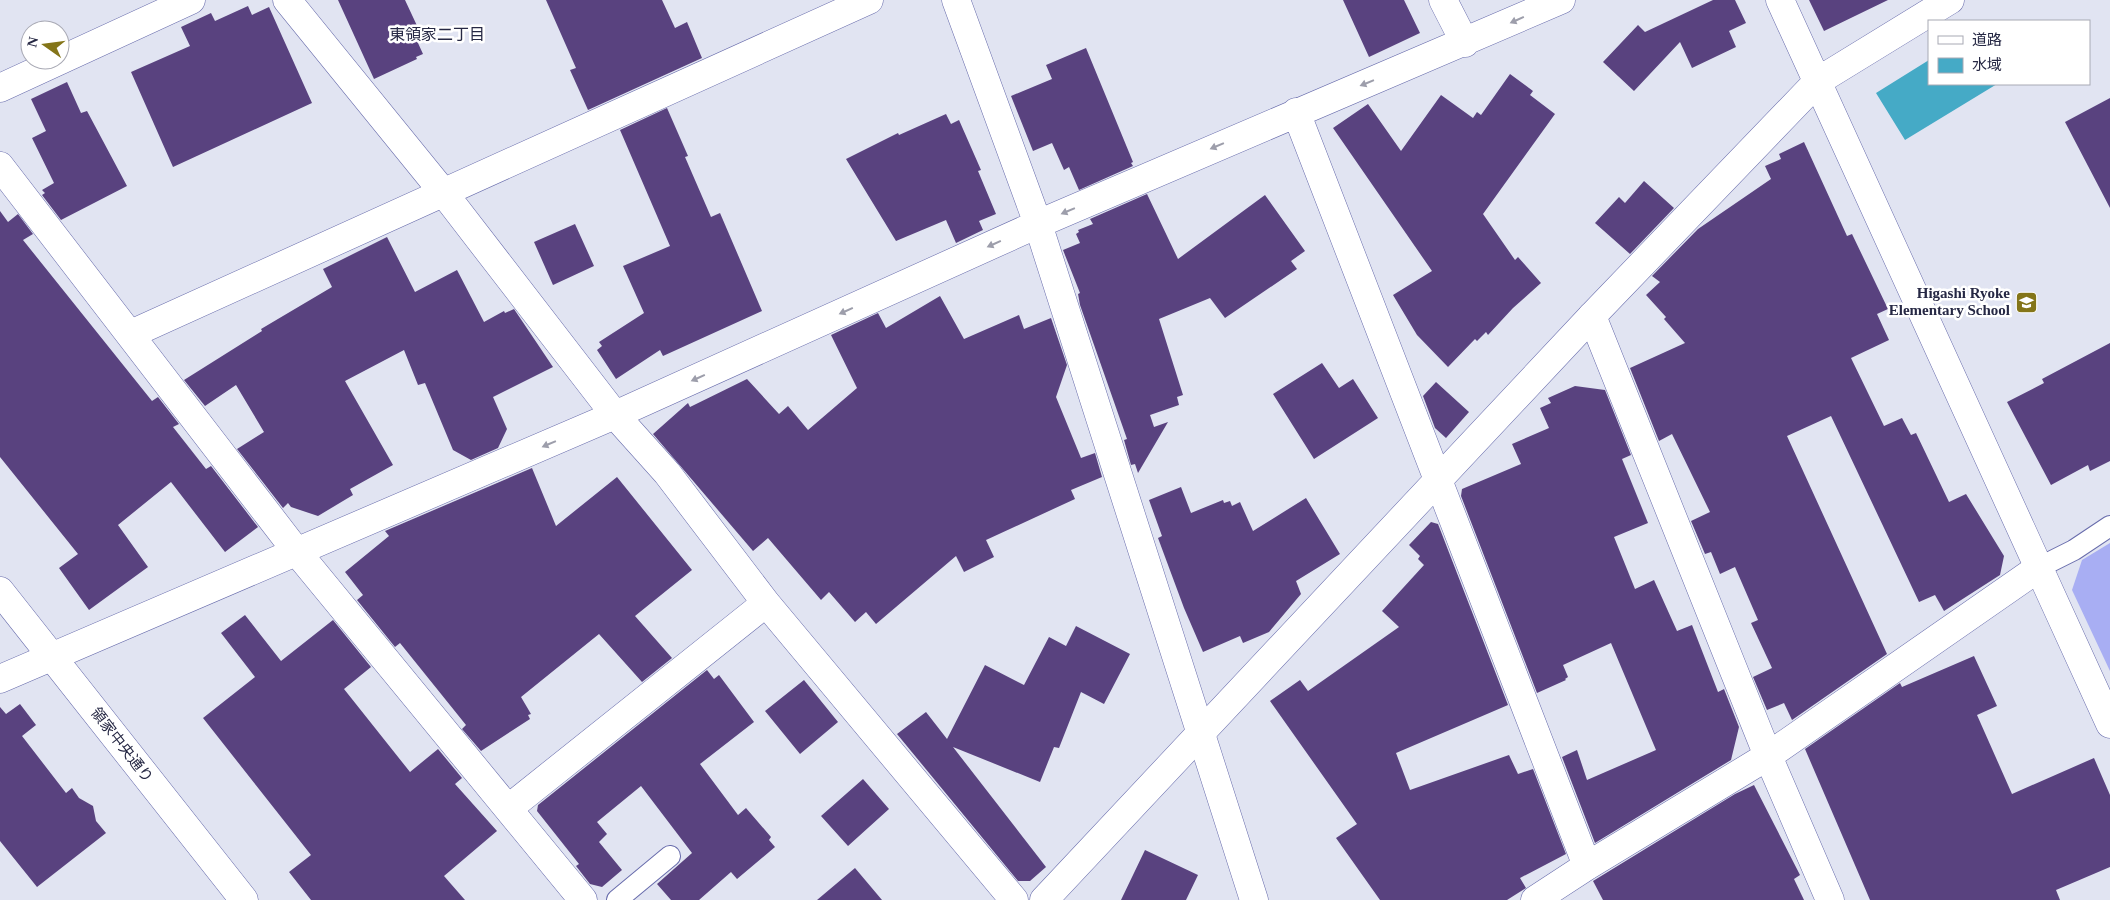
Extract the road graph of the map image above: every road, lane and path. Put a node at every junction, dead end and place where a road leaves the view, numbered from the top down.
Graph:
1 (191, 0) edge
2 (287, 0) edge
3 (869, 0) edge
4 (956, 0) edge
5 (1443, 0) edge
6 (1561, 0) edge
7 (1780, 0) edge
8 (1950, 0) edge
9 (1465, 42) junction
10 (1818, 81) junction
11 (0, 88) edge
12 (1296, 112) junction
13 (0, 166) edge
14 (443, 192) junction
15 (1038, 224) junction
16 (1592, 316) junction
17 (131, 334) junction
18 (615, 416) junction
19 (1438, 481) junction
20 (2110, 526) edge
21 (297, 552) junction
22 (2040, 567) junction
23 (0, 591) edge
24 (766, 603) junction
25 (53, 657) junction
26 (0, 679) edge
27 (2110, 724) edge
28 (1202, 733) junction
29 (1768, 756) junction
30 (509, 808) junction
31 (670, 856) dead end
32 (1587, 866) junction
33 (244, 900) edge
34 (583, 900) edge
35 (617, 900) edge
36 (1014, 900) edge
37 (1044, 900) edge
38 (1254, 900) edge
39 (1535, 900) edge
40 (1830, 900) edge

1 - 11 street
2 - 14 street
3 - 14 street
4 - 15 street
5 - 9 street
6 -> 9 street
7 - 10 street
8 - 10 street
9 -> 12 street
10 - 16 street
10 - 22 street
12 -> 15 street
12 - 19 street
13 - 17 street
14 - 17 street
14 - 18 street
15 -> 18 street
15 - 28 street
16 - 19 street
16 - 29 street
17 - 21 street
18 -> 21 street
18 - 24 street
19 - 28 street
19 - 32 street
20 - 22 lane
21 - 25 street
21 - 30 street
22 - 27 street
22 - 29 street
23 - 25 street, 領家中央通り
24 - 30 street
24 - 36 street
25 - 26 street
25 - 33 street, 領家中央通り
28 - 37 street
28 - 38 street
29 - 32 street
29 - 40 street
30 - 34 street
31 - 35 lane
32 - 39 street

